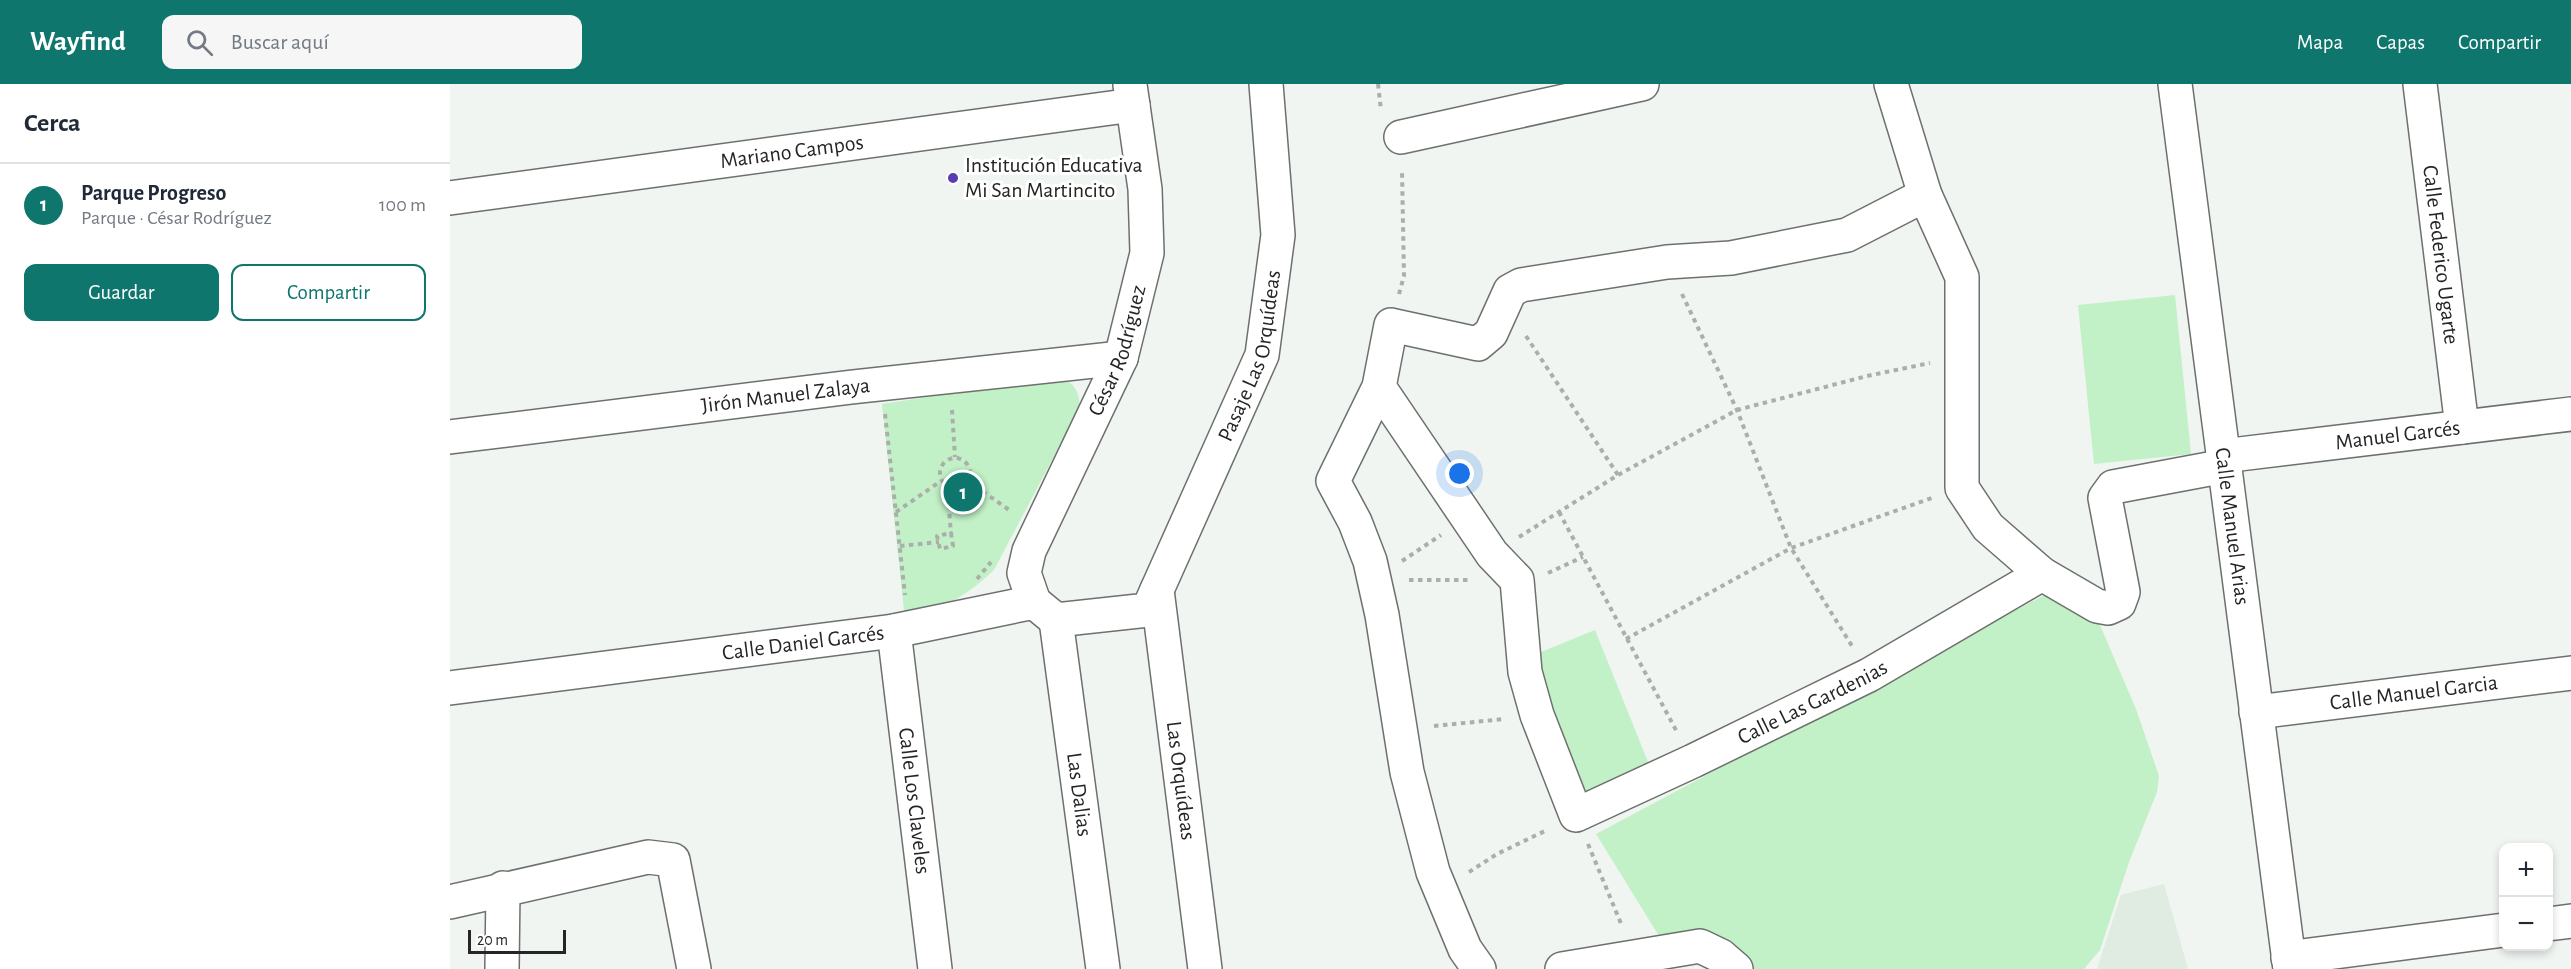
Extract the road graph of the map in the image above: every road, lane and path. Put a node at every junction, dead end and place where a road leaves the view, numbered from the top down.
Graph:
1 (1266, 84) edge
2 (1378, 84) edge
3 (1642, 84) edge
4 (1891, 84) edge
5 (2175, 84) edge
6 (2420, 84) edge
7 (1131, 94) edge
8 (1401, 137) junction
9 (1925, 195) junction
10 (450, 198) edge
11 (1666, 261) junction
12 (1505, 304) junction
13 (1391, 325) junction
14 (1963, 356) junction
15 (1121, 358) junction
16 (882, 383) junction
17 (1379, 387) junction
18 (952, 406) dead end
19 (1737, 410) junction
20 (2571, 414) edge
21 (2462, 426) junction
22 (450, 437) edge
23 (955, 457) junction
24 (2224, 461) junction
25 (1618, 476) junction
26 (941, 481) junction
27 (968, 481) junction
28 (947, 487) junction
29 (1962, 488) junction
30 (896, 512) junction
31 (1559, 512) junction
32 (1018, 516) dead end
33 (1467, 517) junction
34 (951, 533) junction
35 (939, 542) junction
36 (900, 546) junction
37 (1791, 548) junction
38 (1492, 554) junction
39 (996, 555) dead end
40 (2042, 574) junction
41 (1374, 579) junction
42 (968, 586) dead end
43 (1153, 600) junction
44 (1045, 611) junction
45 (901, 630) junction
46 (1626, 639) junction
47 (2571, 673) edge
48 (1869, 675) junction
49 (450, 688) edge
50 (2256, 712) junction
51 (1538, 715) junction
52 (1400, 730) junction
53 (1693, 761) junction
54 (1576, 815) junction
55 (503, 888) junction
56 (1441, 891) junction
57 (450, 902) edge
58 (2571, 921) edge
59 (2553, 923) edge
60 (2499, 931) edge
61 (1608, 961) junction
62 (2289, 963) edge
63 (502, 969) edge
64 (694, 969) edge
65 (935, 969) edge
66 (1103, 969) edge
67 (1205, 969) edge
68 (1479, 969) edge
69 (1562, 969) edge
70 (1736, 969) edge

1 - 43 street, Pasaje Las Orquídeas
2 - 8 path
3 - 8 street
4 - 9 street
5 - 24 street, Calle Manuel Arias
6 - 21 street, Calle Federico Ugarte
7 - 10 street, Mariano Campos
7 - 15 street, César Rodríguez
8 - 13 path
9 - 11 street
9 - 14 street
11 - 12 street
11 - 19 path
12 - 13 street
12 - 25 path
13 - 17 street
14 - 19 path
14 - 29 street
15 - 16 street, Jirón Manuel Zalaya
15 - 44 street, César Rodríguez
16 - 22 street, Jirón Manuel Zalaya
16 - 30 path
17 - 33 street
17 - 41 street
18 - 23 path
19 - 25 path
19 - 37 path
20 - 21 street, Manuel Garcés
21 - 24 street, Manuel Garcés
23 - 26 path
23 - 27 path
24 - 40 street, Manuel Garcés
24 - 50 street, Calle Manuel Arias
25 - 31 path
26 - 28 path
26 - 30 path
27 - 28 path
27 - 32 path
28 - 34 path
29 - 37 path
29 - 40 street
30 - 36 path
31 - 38 path
31 - 46 path
33 - 38 street
33 - 41 path
34 - 35 path
34 - 35 path
35 - 36 path
36 - 45 path
37 - 46 path
37 - 48 path
38 - 51 street
39 - 42 path
40 - 48 street, Calle Las Gardenias
41 - 52 street
43 - 44 street, Calle Daniel Garcés
43 - 67 street, Las Orquídeas
44 - 45 street, Calle Daniel Garcés
44 - 66 street, Las Dalias
45 - 49 street, Calle Daniel Garcés
45 - 65 street, Calle Los Claveles
46 - 53 path
47 - 50 street, Calle Manuel Garcia
48 - 53 street, Calle Las Gardenias
50 - 62 street, Calle Manuel Arias
51 - 52 path
51 - 54 street
52 - 56 street
53 - 54 street, Calle Las Gardenias
54 - 56 path
54 - 61 path
55 - 57 street
55 - 63 street
55 - 64 street
56 - 68 street
58 - 59 street
60 - 62 street
61 - 69 street
61 - 70 street

